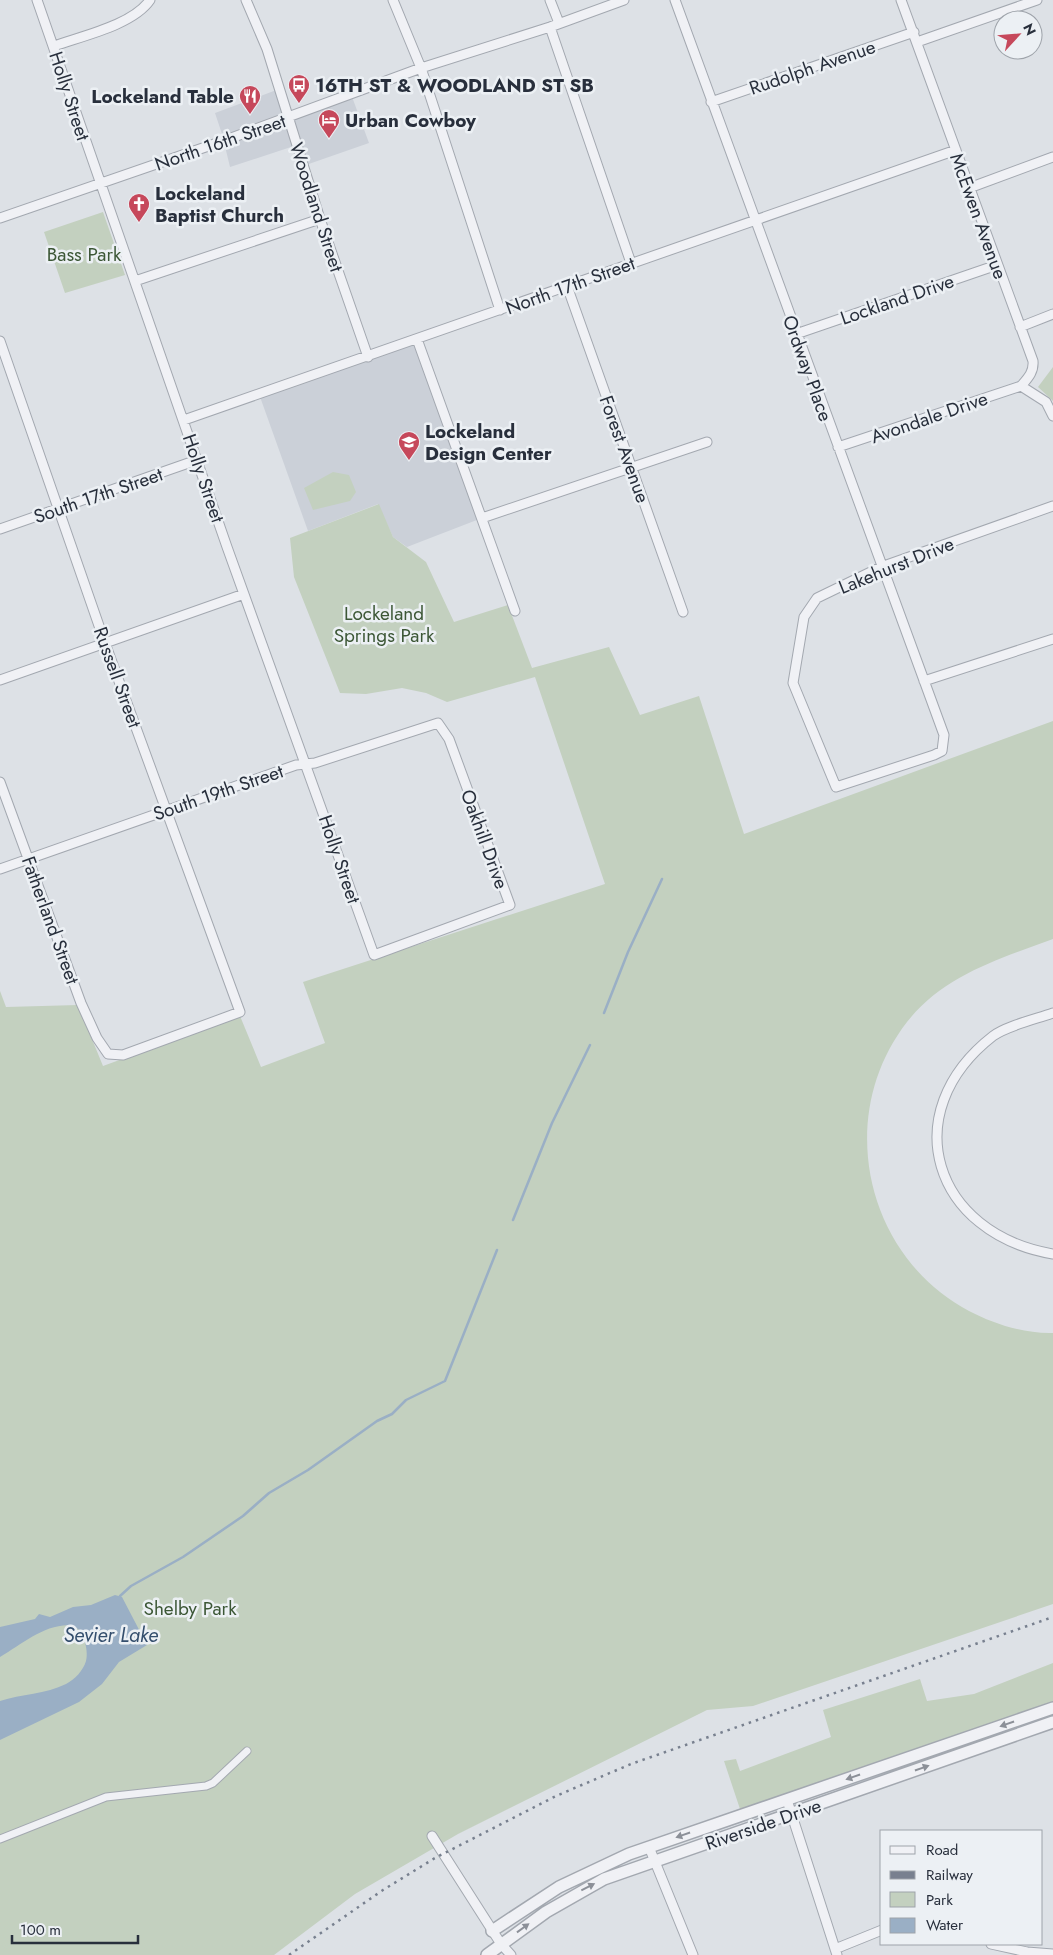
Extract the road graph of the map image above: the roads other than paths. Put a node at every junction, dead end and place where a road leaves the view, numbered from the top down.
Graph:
1 (37, 0) edge
2 (150, 0) edge
3 (246, 0) edge
4 (393, 0) edge
5 (550, 0) edge
6 (624, 0) edge
7 (675, 0) edge
8 (902, 0) edge
9 (1037, 0) edge
10 (559, 23) junction
11 (550, 27) junction
12 (914, 32) junction
13 (917, 42) junction
14 (54, 46) junction
15 (420, 68) junction
16 (711, 102) junction
17 (288, 118) junction
18 (956, 150) junction
19 (1053, 157) edge
20 (100, 184) junction
21 (969, 188) junction
22 (0, 218) edge
23 (320, 219) junction
24 (754, 220) junction
25 (631, 263) junction
26 (997, 265) junction
27 (135, 281) junction
28 (567, 286) junction
29 (500, 310) junction
30 (1053, 314) edge
31 (1020, 328) junction
32 (796, 334) junction
33 (417, 339) junction
34 (0, 341) edge
35 (368, 357) junction
36 (1021, 386) junction
37 (1053, 416) edge
38 (184, 420) junction
39 (707, 442) dead end
40 (838, 448) junction
41 (197, 460) junction
42 (631, 468) junction
43 (1053, 506) edge
44 (58, 509) junction
45 (482, 518) junction
46 (0, 529) edge
47 (881, 567) junction
48 (244, 594) junction
49 (515, 611) dead end
50 (683, 612) dead end
51 (1053, 639) edge
52 (105, 643) junction
53 (0, 680) edge
54 (924, 681) junction
55 (438, 723) joint
56 (944, 735) joint
57 (307, 764) junction
58 (0, 782) edge
59 (166, 811) junction
60 (28, 859) junction
61 (0, 869) edge
62 (374, 955) joint
63 (1053, 1013) edge
64 (108, 1054) joint
65 (1053, 1254) edge
66 (1053, 1708) edge
67 (1053, 1722) edge
68 (247, 1751) dead end
69 (787, 1800) junction
70 (790, 1814) junction
71 (432, 1836) dead end
72 (0, 1839) edge
73 (650, 1847) junction
74 (656, 1861) junction
75 (492, 1931) junction
76 (880, 1931) edge
77 (501, 1944) junction
78 (996, 1945) edge
79 (836, 1952) edge
80 (1053, 1954) edge
81 (487, 1955) edge
82 (511, 1955) edge
83 (693, 1955) edge

1 - 14 street, Holly Street
2 - 14 street
3 - 17 street, Woodland Street
4 - 15 street
5 - 10 street
6 - 10 street, North 16th Street
7 - 16 street, Ordway Place
8 - 12 street, McEwen Avenue
9 - 13 street
10 - 11 street, North 16th Street
11 - 15 street, North 16th Street
11 - 25 street
12 - 13 street, McEwen Avenue
12 - 16 street, Rudolph Avenue
13 - 18 street, McEwen Avenue
14 - 20 street, Holly Street
15 - 17 street, North 16th Street
15 - 29 street
16 - 24 street, Ordway Place
17 - 20 street, North 16th Street
17 - 23 street, Woodland Street
18 - 21 street, McEwen Avenue
18 - 24 street, North 17th Street
19 - 21 street
20 - 22 street, North 16th Street
20 - 27 street, Holly Street
21 - 26 street, McEwen Avenue
23 - 27 street
23 - 35 street, Woodland Street
24 - 25 street, North 17th Street
24 - 32 street, Ordway Place
25 - 28 street, North 17th Street
26 - 31 street, McEwen Avenue
26 - 32 street, Lockland Drive
27 - 38 street, Holly Street
28 - 29 street, North 17th Street
28 - 42 street, Forest Avenue
29 - 33 street, North 17th Street
30 - 31 street
31 - 36 street, McEwen Avenue
32 - 40 street, Ordway Place
33 - 35 street, North 17th Street
33 - 45 street
34 - 44 street, Russell Street
35 - 38 street, North 17th Street
36 - 37 street
36 - 40 street, Avondale Drive
38 - 41 street, Holly Street
39 - 42 street
40 - 47 street, Ordway Place
41 - 44 street, South 17th Street
41 - 48 street, Holly Street
42 - 45 street
42 - 50 street, Forest Avenue
43 - 47 street, Lakehurst Drive
44 - 46 street, South 17th Street
44 - 52 street, Russell Street
45 - 49 street
47 - 54 street, Ordway Place
47 - 56 street, Lakehurst Drive
48 - 52 street
48 - 57 street, Holly Street
51 - 54 street
52 - 53 street
52 - 59 street, Russell Street
54 - 56 street, Ordway Place
55 - 57 street, South 19th Street
55 - 62 street, Oakhill Drive
57 - 59 street, South 19th Street
57 - 62 street, Holly Street
58 - 60 street, Fatherland Street
59 - 60 street, South 19th Street
59 - 64 street, Russell Street
60 - 61 street, South 19th Street
60 - 64 street, Fatherland Street
63 - 65 street
66 -> 69 street, Riverside Drive
70 -> 67 street, Riverside Drive
68 - 72 street
69 - 70 street
69 -> 73 street, Riverside Drive
70 - 74 street, Riverside Drive
70 - 79 street
71 - 75 street
73 - 74 street
73 - 75 street, Riverside Drive
77 -> 74 street, Riverside Drive
74 - 83 street
75 - 77 street
76 - 79 street
77 - 81 street, Riverside Drive
77 - 82 street
78 - 80 street

